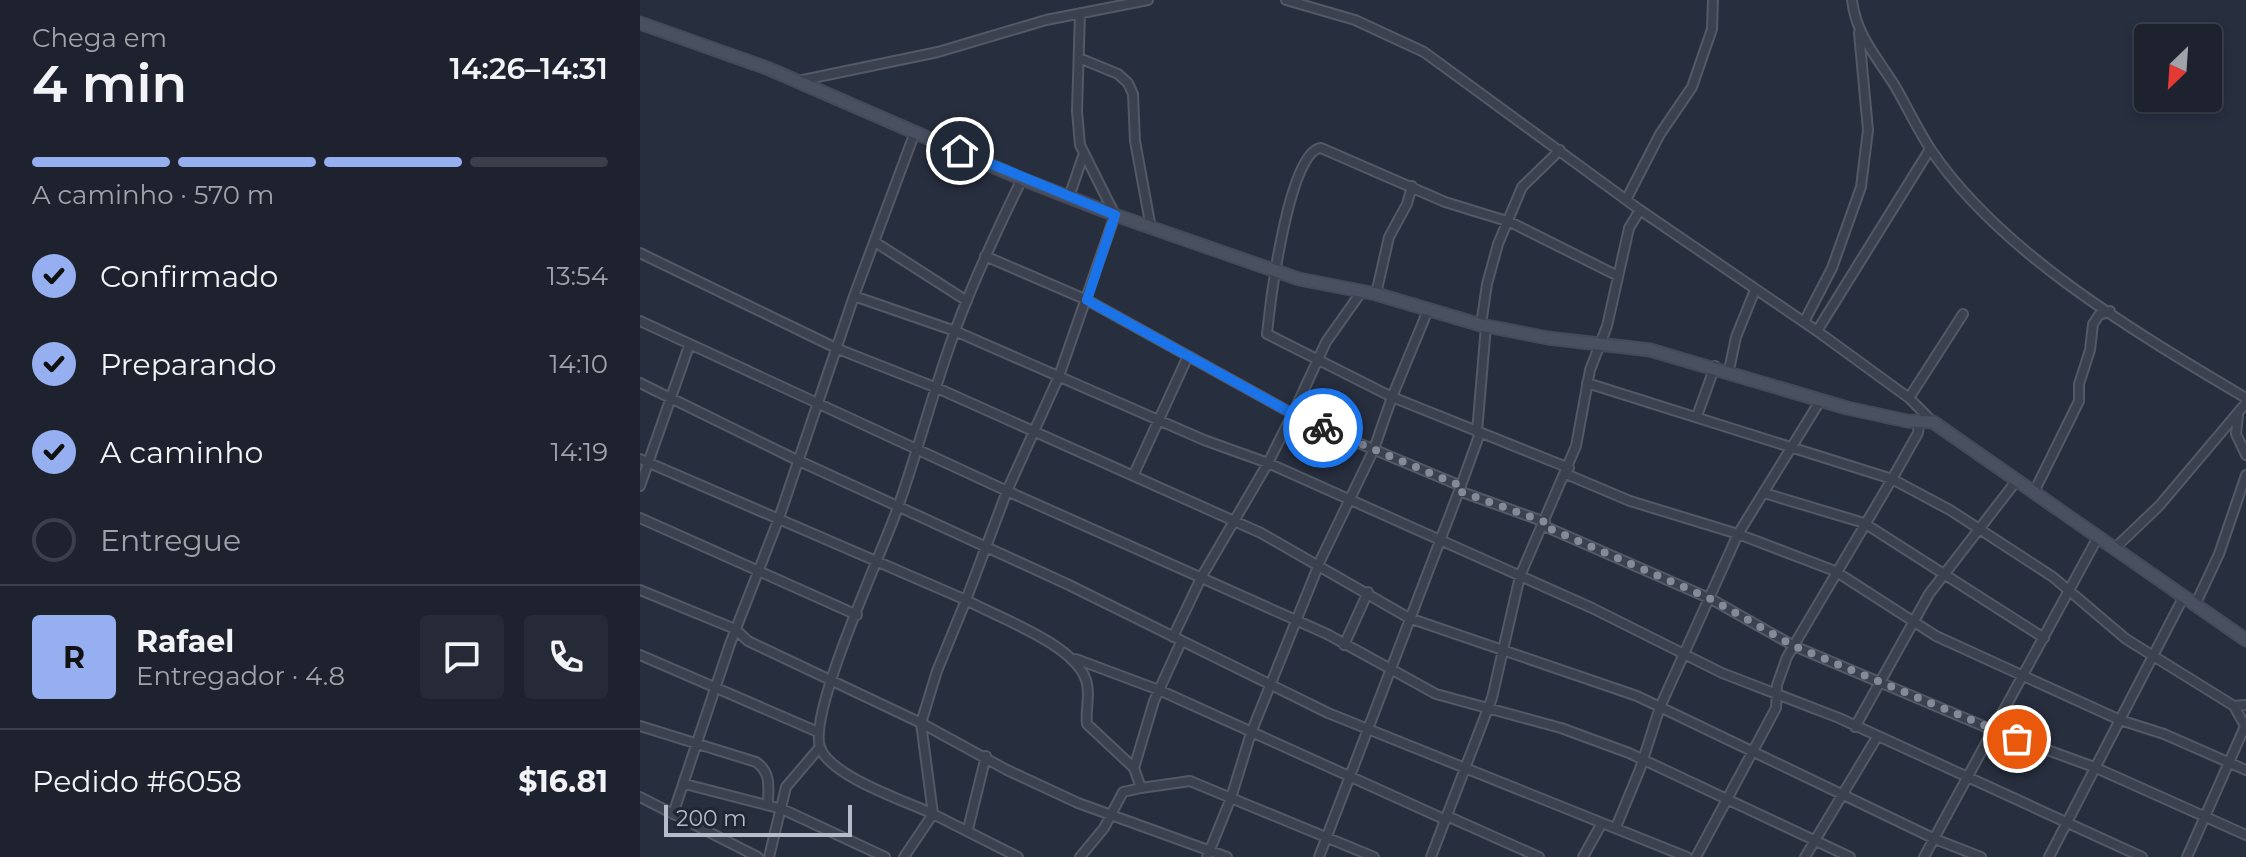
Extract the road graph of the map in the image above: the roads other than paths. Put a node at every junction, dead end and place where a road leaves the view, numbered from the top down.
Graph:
1 (1148, 0) edge
2 (1286, 0) edge
3 (1713, 0) edge
4 (1852, 0) edge
5 (1080, 13) junction
6 (640, 23) edge
7 (1859, 33) junction
8 (1079, 58) junction
9 (798, 81) junction
10 (915, 132) junction
11 (1930, 149) junction
12 (1560, 150) junction
13 (1083, 156) junction
14 (1022, 179) junction
15 (1412, 186) junction
16 (1069, 197) junction
17 (1627, 198) junction
18 (1640, 210) junction
19 (1115, 215) junction
20 (1510, 222) junction
21 (1151, 228) junction
22 (875, 242) junction
23 (640, 253) edge
24 (985, 256) junction
25 (1278, 272) junction
26 (1618, 276) junction
27 (1755, 290) junction
28 (1362, 291) junction
29 (1376, 294) junction
30 (854, 296) junction
31 (1087, 300) junction
32 (967, 301) junction
33 (1428, 310) junction
34 (2110, 311) junction
35 (1963, 314) dead end
36 (640, 321) edge
37 (1804, 322) junction
38 (1484, 326) junction
39 (955, 331) junction
40 (1817, 331) junction
41 (1602, 343) junction
42 (689, 346) junction
43 (838, 349) junction
44 (1188, 356) junction
45 (1318, 360) junction
46 (1715, 366) junction
47 (1729, 370) junction
48 (1059, 376) junction
49 (640, 383) edge
50 (1587, 383) junction
51 (937, 388) junction
52 (670, 396) junction
53 (1392, 397) junction
54 (1909, 398) junction
55 (1820, 401) junction
56 (2246, 401) edge
57 (818, 404) junction
58 (1297, 413) junction
59 (2238, 413) junction
60 (1697, 416) junction
61 (1158, 420) junction
62 (1919, 421) junction
63 (1933, 422) junction
64 (1036, 432) junction
65 (1478, 432) junction
66 (1790, 448) junction
67 (916, 449) junction
68 (1374, 449) junction
69 (2246, 455) edge
70 (797, 460) junction
71 (644, 461) edge
72 (1268, 463) junction
73 (1568, 471) junction
74 (1134, 474) junction
75 (2246, 475) edge
76 (1892, 479) junction
77 (2017, 480) junction
78 (640, 486) edge
79 (1460, 488) junction
80 (1007, 491) junction
81 (2034, 492) junction
82 (1764, 493) junction
83 (1351, 502) junction
84 (898, 507) junction
85 (640, 518) edge
86 (779, 518) junction
87 (1234, 520) junction
88 (1864, 523) junction
89 (1544, 524) junction
90 (1977, 528) junction
91 (1738, 534) junction
92 (2098, 537) junction
93 (1439, 541) junction
94 (987, 545) junction
95 (2115, 548) junction
96 (878, 559) junction
97 (1319, 563) junction
98 (759, 571) junction
99 (1835, 571) junction
100 (1943, 575) junction
101 (1202, 576) junction
102 (1520, 576) junction
103 (640, 590) edge
104 (2066, 590) junction
105 (1368, 592) junction
106 (2184, 596) junction
107 (1711, 599) junction
108 (966, 600) junction
109 (2196, 603) junction
110 (857, 615) junction
111 (1409, 618) junction
112 (1297, 620) junction
113 (1913, 621) junction
114 (735, 629) junction
115 (2044, 638) junction
116 (1177, 640) junction
117 (2246, 640) edge
118 (748, 641) junction
119 (730, 644) junction
120 (1344, 645) junction
121 (1794, 646) junction
122 (1501, 652) junction
123 (1683, 653) junction
124 (640, 655) edge
125 (1071, 657) junction
126 (2154, 658) junction
127 (1390, 667) junction
128 (2024, 676) junction
129 (1879, 679) junction
130 (833, 681) junction
131 (1271, 683) junction
132 (716, 685) junction
133 (1159, 690) junction
134 (1778, 696) junction
135 (2246, 705) edge
136 (2234, 706) junction
137 (1660, 707) junction
138 (1489, 708) junction
139 (2120, 720) junction
140 (921, 723) junction
141 (2245, 724) edge
142 (640, 726) edge
143 (1368, 727) junction
144 (1855, 727) junction
145 (1995, 731) junction
146 (818, 732) junction
147 (1251, 733) junction
148 (1877, 737) junction
149 (698, 744) junction
150 (1139, 746) junction
151 (820, 747) junction
152 (1754, 752) junction
153 (986, 756) junction
154 (1124, 760) junction
155 (1643, 760) junction
156 (2229, 762) junction
157 (2094, 767) junction
158 (1134, 768) junction
159 (1466, 770) junction
160 (2246, 770) edge
161 (1351, 778) junction
162 (1967, 778) junction
163 (685, 784) junction
164 (1141, 788) junction
165 (1844, 793) junction
166 (640, 797) edge
167 (1231, 798) junction
168 (1729, 799) junction
169 (768, 805) junction
170 (782, 809) junction
171 (673, 814) junction
172 (933, 814) junction
173 (1114, 814) junction
174 (1446, 818) junction
175 (2204, 819) junction
176 (2067, 821) junction
177 (1602, 823) junction
178 (1616, 827) junction
179 (968, 829) junction
180 (2246, 835) edge
181 (1326, 839) junction
182 (1814, 839) junction
183 (1935, 839) junction
184 (1208, 854) edge
185 (758, 857) edge
186 (769, 857) edge
187 (885, 857) edge
188 (904, 857) edge
189 (1018, 857) edge
190 (1080, 857) edge
191 (1227, 857) edge
192 (1319, 857) edge
193 (1374, 857) edge
194 (1431, 857) edge
195 (1539, 857) edge
196 (1583, 857) edge
197 (1687, 857) edge
198 (1696, 857) edge
199 (1805, 857) edge
200 (1850, 857) edge
201 (1924, 857) edge
202 (1981, 857) edge
203 (2049, 857) edge
204 (2142, 857) edge
205 (2187, 857) edge

1 - 5 street
2 - 12 street
3 - 17 street
4 - 7 street
5 - 8 street
5 - 9 street
6 - 9 street
7 - 11 street
7 - 37 street
8 - 13 street
8 - 21 street
9 - 10 street
10 - 14 street
10 - 22 street
11 - 34 street
11 - 40 street
12 - 17 street
12 - 20 street
13 - 16 street
13 - 19 street
14 - 16 street
14 - 24 street
15 - 20 street
15 - 25 street
15 - 29 street
16 - 19 street
17 - 18 street
18 - 26 street
18 - 27 street
19 - 21 street
19 - 31 street
20 - 26 street
20 - 38 street
21 - 25 street
22 - 30 street
22 - 32 street
23 - 43 street
24 - 31 street
24 - 32 street
25 - 28 street
25 - 45 street
26 - 41 street
27 - 37 street
27 - 47 street
28 - 29 street
28 - 45 street
29 - 33 street
30 - 39 street
30 - 43 street
31 - 44 street
31 - 48 street
32 - 39 street
33 - 38 street
33 - 53 street
34 - 56 street
34 - 81 street
35 - 54 street
36 - 42 street
37 - 40 street
38 - 41 street
38 - 65 street
39 - 48 street
39 - 51 street
40 - 54 street
41 - 46 street
41 - 50 street
42 - 52 street
42 - 57 street
43 - 51 street
43 - 57 street
44 - 58 street
44 - 61 street
45 - 53 street
45 - 58 street
46 - 47 street
46 - 60 street
47 - 55 street
48 - 61 street
48 - 64 street
49 - 52 street
50 - 60 street
50 - 73 street
51 - 64 street
51 - 67 street
52 - 70 street
52 - 71 street
53 - 65 street
53 - 68 street
54 - 63 street
55 - 62 street
55 - 66 street
56 - 59 street
57 - 67 street
57 - 70 street
58 - 68 street
58 - 72 street
59 - 69 street
59 - 95 street
60 - 66 street
61 - 72 street
61 - 74 street
62 - 63 street
62 - 76 street
63 - 77 street
64 - 74 street
64 - 80 street
65 - 73 street
65 - 79 street
66 - 76 street
66 - 82 street
67 - 80 street
67 - 84 street
68 - 79 street
68 - 83 street
70 - 84 street
70 - 86 street
71 - 78 street
71 - 86 street
72 - 83 street
72 - 87 street
73 - 89 street
73 - 91 street
74 - 87 street
75 - 109 street
76 - 88 street
76 - 90 street
77 - 81 street
77 - 90 street
79 - 89 street
79 - 93 street
80 - 94 street
80 - 101 street
81 - 92 street
82 - 88 street
82 - 91 street
83 - 93 street
83 - 97 street
84 - 94 street
84 - 96 street
85 - 98 street
86 - 96 street
86 - 98 street
87 - 97 street
87 - 101 street
88 - 99 street
88 - 100 street
89 - 102 street
89 - 107 street
90 - 100 street
90 - 104 street
91 - 99 street
91 - 107 street
92 - 95 street
92 - 104 street
93 - 102 street
93 - 111 street
94 - 108 street
94 - 116 street
95 - 106 street
96 - 108 street
96 - 110 street
97 - 105 street
97 - 112 street
98 - 110 street
98 - 114 street
99 - 113 street
99 - 121 street
100 - 113 street
100 - 115 street
101 - 112 street
101 - 116 street
102 - 122 street
102 - 123 street
103 - 114 street
104 - 115 street
104 - 126 street
105 - 111 street
105 - 120 street
106 - 109 street
106 - 126 street
107 - 121 street
107 - 123 street
108 - 125 street
108 - 140 street
109 - 117 street
110 - 130 street
111 - 122 street
111 - 127 street
112 - 120 street
112 - 131 street
113 - 128 street
113 - 129 street
114 - 118 street
114 - 119 street
115 - 128 street
116 - 131 street
116 - 133 street
118 - 119 street
118 - 130 street
119 - 132 street
120 - 127 street
121 - 129 street
121 - 134 street
122 - 137 street
122 - 138 street
123 - 134 street
123 - 137 street
124 - 132 street
125 - 133 street
125 - 154 street
126 - 136 street
126 - 139 street
127 - 138 street
127 - 143 street
128 - 139 street
128 - 145 street
129 - 144 street
129 - 145 street
130 - 140 street
130 - 146 street
131 - 143 street
131 - 147 street
132 - 146 street
132 - 149 street
133 - 147 street
133 - 150 street
134 - 144 street
134 - 152 street
135 - 136 street
136 - 141 street
137 - 152 street
137 - 155 street
138 - 155 street
138 - 159 street
139 - 156 street
139 - 157 street
140 - 153 street
140 - 172 street
141 - 156 street
142 - 149 street
143 - 159 street
143 - 161 street
144 - 148 street
145 - 157 street
145 - 162 street
146 - 151 street
147 - 161 street
147 - 167 street
148 - 162 street
148 - 165 street
149 - 163 street
149 - 169 street
150 - 154 street
150 - 158 street
151 - 170 street
151 - 172 street
152 - 165 street
152 - 168 street
153 - 173 street
153 - 179 street
154 - 158 street
155 - 168 street
155 - 178 street
156 - 160 street
156 - 175 street
157 - 175 street
157 - 176 street
158 - 164 street
159 - 174 street
159 - 177 street
161 - 174 street
161 - 181 street
162 - 176 street
162 - 183 street
163 - 169 street
163 - 171 street
164 - 167 street
164 - 173 street
165 - 182 street
165 - 183 street
166 - 171 street
167 - 181 street
167 - 184 street
168 - 182 street
168 - 198 street
169 - 170 street
170 - 186 street
170 - 187 street
171 - 185 street
172 - 179 street
172 - 188 street
173 - 184 street
173 - 190 street
174 - 194 street
174 - 195 street
175 - 180 street
175 - 205 street
176 - 203 street
176 - 204 street
177 - 178 street
177 - 196 street
178 - 197 street
179 - 189 street
181 - 192 street
181 - 193 street
182 - 199 street
182 - 200 street
183 - 201 street
183 - 202 street
184 - 191 street

